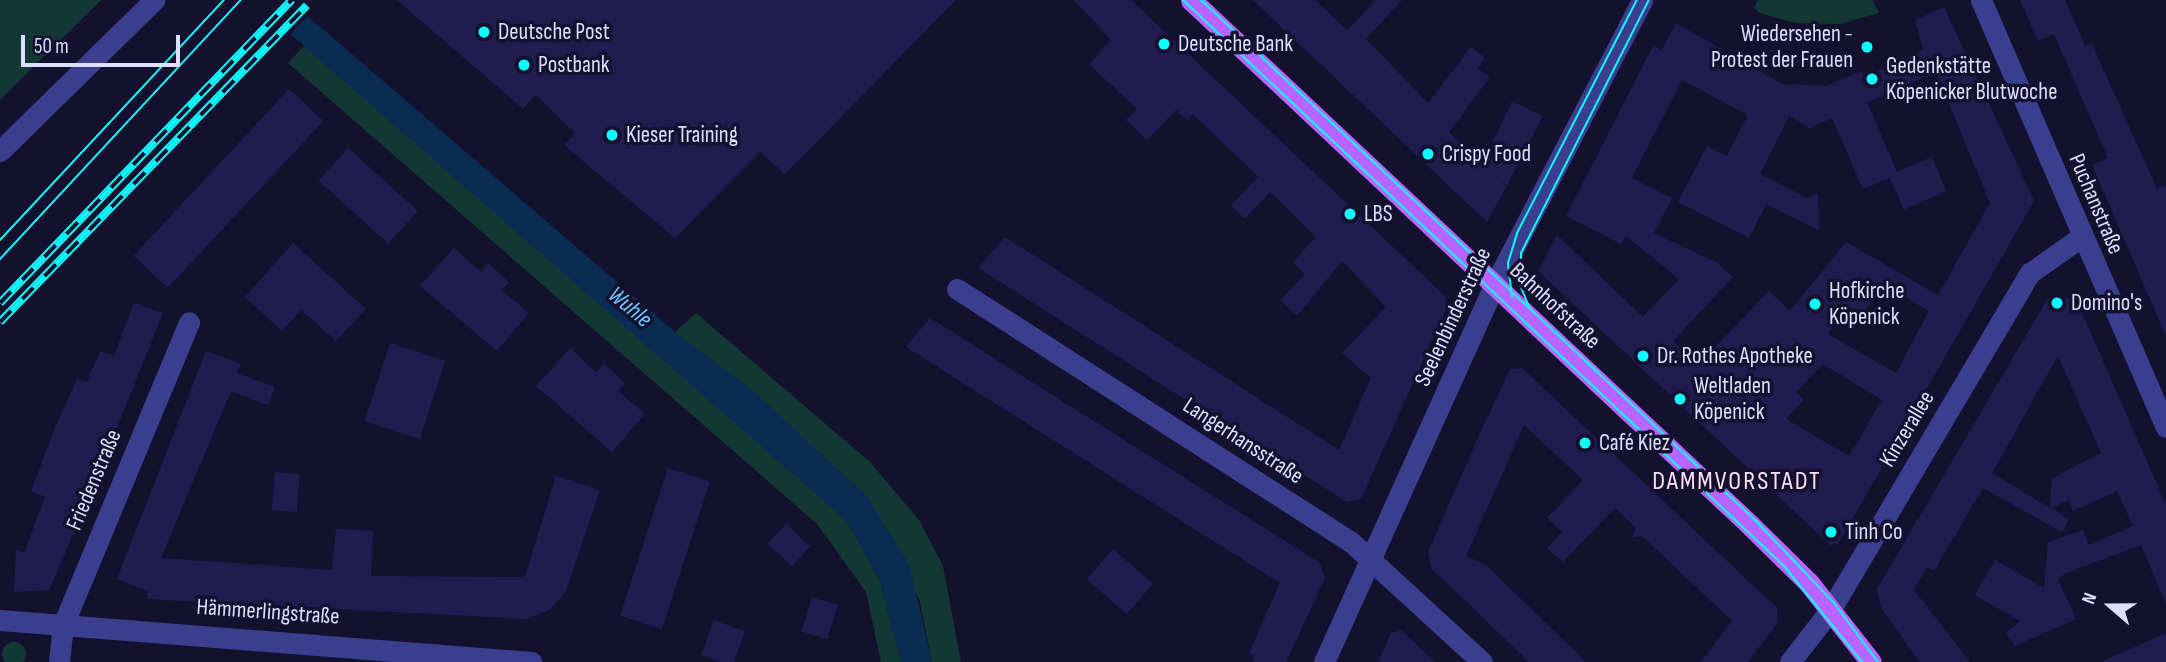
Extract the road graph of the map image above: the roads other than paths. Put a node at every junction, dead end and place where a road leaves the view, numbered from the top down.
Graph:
1 (154, 0) edge
2 (1191, 0) edge
3 (1642, 0) edge
4 (1981, 0) edge
5 (0, 151) edge
6 (2081, 237) junction
7 (1494, 286) junction
8 (957, 289) dead end
9 (189, 322) dead end
10 (2166, 427) edge
11 (1372, 558) junction
12 (1831, 608) junction
13 (0, 620) edge
14 (63, 625) junction
15 (59, 662) edge
16 (531, 662) edge
17 (1324, 662) edge
18 (1482, 662) edge
19 (1790, 662) edge
20 (1871, 662) edge

1 - 5 street
2 - 7 main road, Bahnhofstraße
3 - 7 street, Seelenbinderstraße
4 - 6 street, Puchanstraße
6 - 10 street, Puchanstraße
6 - 12 street, Kinzerallee
7 - 11 street, Seelenbinderstraße
7 - 12 main road, Bahnhofstraße
8 - 11 street, Langerhansstraße
9 - 14 street, Friedenstraße
11 - 17 street, Seelenbinderstraße
11 - 18 street, Langerhansstraße
12 - 19 street, Kinzerallee
12 - 20 main road, Bahnhofstraße
13 - 14 street, Hämmerlingstraße
14 - 15 street, Friedenstraße
14 - 16 street, Hämmerlingstraße

